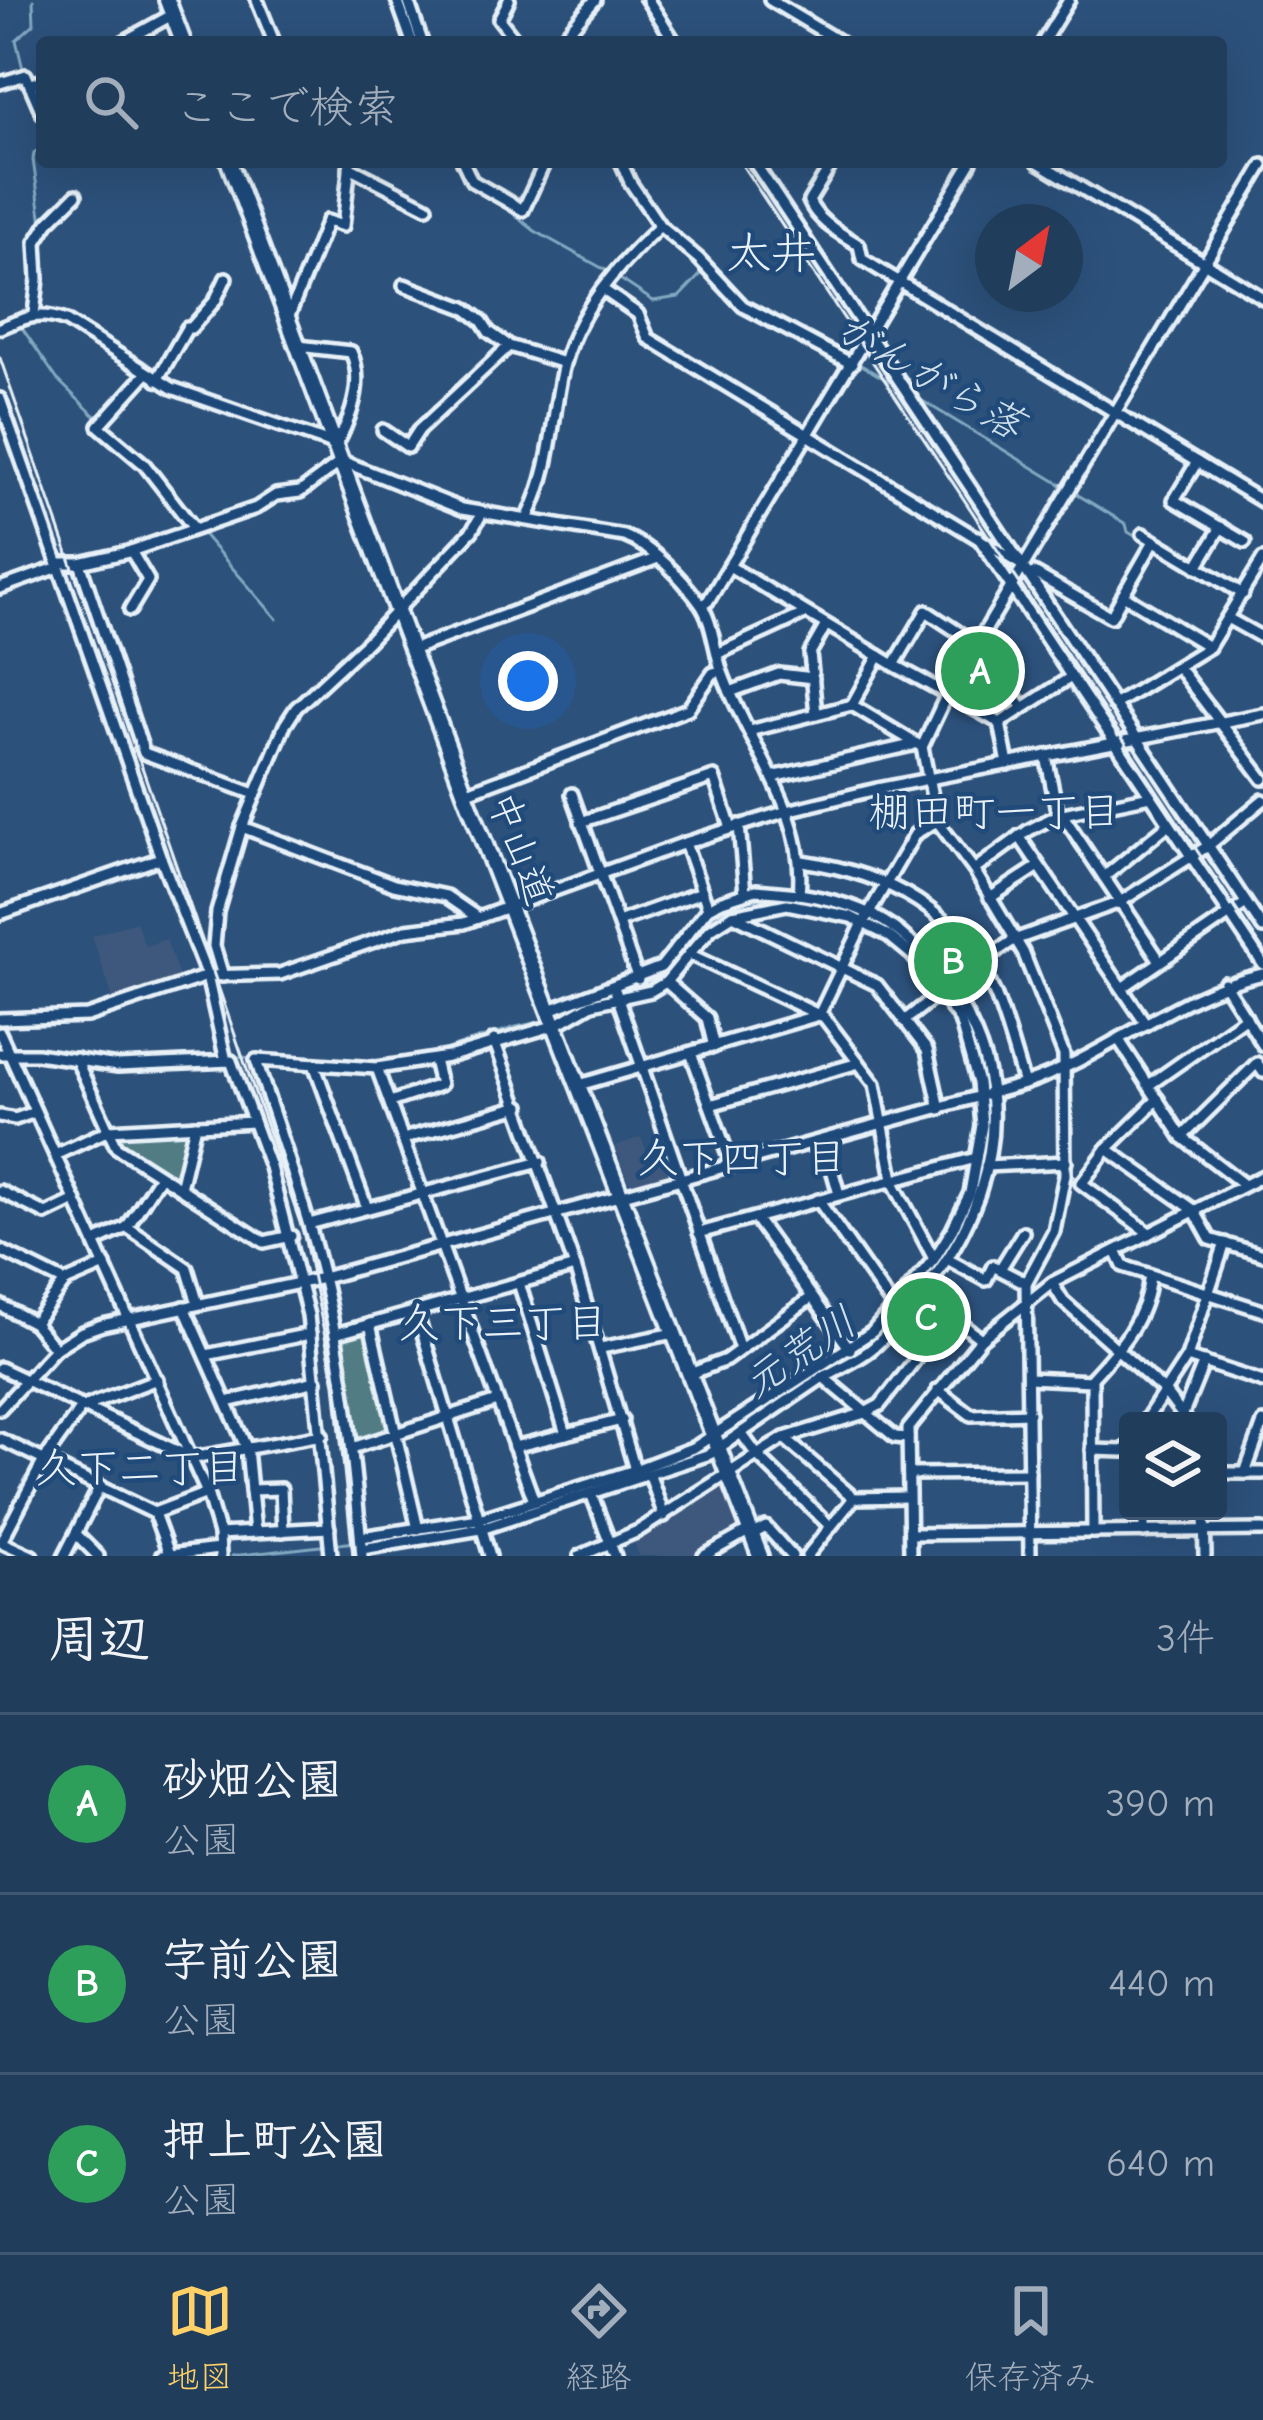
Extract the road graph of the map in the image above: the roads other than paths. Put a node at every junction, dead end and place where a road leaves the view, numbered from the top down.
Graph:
1 (256, 0) edge
2 (397, 0) edge
3 (408, 0) edge
4 (509, 0) edge
5 (595, 0) edge
6 (648, 0) edge
7 (770, 0) edge
8 (1069, 0) edge
9 (170, 8) edge
10 (131, 36) edge
11 (271, 36) edge
12 (410, 36) edge
13 (420, 36) edge
14 (512, 36) edge
15 (564, 36) edge
16 (671, 36) edge
17 (830, 36) edge
18 (1047, 36) edge
19 (36, 82) edge
20 (0, 83) edge
21 (30, 85) junction
22 (36, 98) edge
23 (1263, 165) edge
24 (231, 168) edge
25 (350, 168) edge
26 (356, 168) edge
27 (466, 168) edge
28 (539, 168) edge
29 (623, 168) edge
30 (758, 168) edge
31 (829, 168) edge
32 (967, 168) edge
33 (1048, 168) edge
34 (76, 195) dead end
35 (427, 207) dead end
36 (660, 226) junction
37 (1204, 263) junction
38 (226, 278) dead end
39 (899, 284) junction
40 (404, 286) dead end
41 (602, 289) junction
42 (1263, 298) edge
43 (34, 314) junction
44 (288, 318) junction
45 (0, 328) edge
46 (868, 335) junction
47 (298, 346) junction
48 (509, 346) junction
49 (564, 363) junction
50 (852, 364) junction
51 (152, 377) junction
52 (0, 400) edge
53 (1116, 412) junction
54 (383, 430) dead end
55 (808, 436) junction
56 (336, 445) junction
57 (342, 461) junction
58 (1197, 462) junction
59 (1263, 502) edge
60 (482, 514) junction
61 (528, 518) junction
62 (193, 527) junction
63 (1221, 527) junction
64 (978, 537) junction
65 (1245, 542) dead end
66 (131, 551) junction
67 (658, 557) junction
68 (1263, 559) edge
69 (80, 563) junction
70 (58, 565) junction
71 (729, 566) junction
72 (1197, 567) junction
73 (1027, 571) junction
74 (0, 588) edge
75 (1012, 590) junction
76 (1243, 594) junction
77 (1123, 595) junction
78 (702, 604) junction
79 (398, 609) junction
80 (130, 610) dead end
81 (806, 613) junction
82 (1229, 619) junction
83 (826, 626) junction
84 (1263, 638) edge
85 (977, 643) junction
86 (1210, 647) junction
87 (414, 649) junction
88 (717, 654) junction
89 (879, 656) junction
90 (894, 665) junction
91 (1178, 667) junction
92 (722, 671) junction
93 (1071, 677) junction
94 (812, 679) junction
95 (730, 692) junction
96 (947, 694) junction
97 (852, 705) junction
98 (1114, 705) junction
99 (1023, 708) junction
100 (816, 714) junction
101 (1263, 714) edge
102 (1220, 722) junction
103 (1000, 723) junction
104 (749, 731) junction
105 (1136, 739) junction
106 (1115, 743) junction
107 (918, 746) junction
108 (1046, 756) junction
109 (1008, 764) junction
110 (772, 778) junction
111 (929, 779) junction
112 (1263, 779) edge
113 (465, 793) junction
114 (255, 794) junction
115 (572, 794) dead end
116 (1150, 796) junction
117 (1263, 800) edge
118 (788, 811) junction
119 (1060, 815) junction
120 (937, 821) junction
121 (581, 822) junction
122 (1169, 824) junction
123 (735, 826) junction
124 (242, 827) junction
125 (1019, 836) junction
126 (685, 843) junction
127 (1208, 846) junction
128 (161, 858) junction
129 (1192, 858) junction
130 (802, 862) junction
131 (1039, 866) junction
132 (974, 870) junction
133 (600, 873) junction
134 (1104, 877) junction
135 (887, 885) junction
136 (702, 892) junction
137 (745, 893) junction
138 (799, 894) junction
139 (990, 898) junction
140 (1120, 902) junction
141 (1246, 903) junction
142 (510, 905) junction
143 (708, 908) junction
144 (0, 914) edge
145 (1258, 914) edge
146 (733, 915) junction
147 (1230, 915) junction
148 (478, 918) junction
149 (1075, 918) junction
150 (867, 919) junction
151 (617, 922) junction
152 (1263, 928) edge
153 (960, 940) junction
154 (1014, 940) junction
155 (689, 954) junction
156 (1160, 961) junction
157 (931, 962) junction
158 (978, 964) junction
159 (1263, 964) edge
160 (842, 967) junction
161 (1263, 974) edge
162 (207, 976) junction
163 (224, 976) junction
164 (638, 979) junction
165 (666, 982) junction
166 (1224, 983) junction
167 (614, 987) junction
168 (943, 988) junction
169 (1122, 988) junction
170 (617, 1000) junction
171 (819, 1015) junction
172 (553, 1017) junction
173 (1246, 1017) junction
174 (0, 1019) edge
175 (904, 1021) junction
176 (1147, 1024) junction
177 (0, 1033) edge
178 (494, 1040) junction
179 (1119, 1040) junction
180 (1263, 1045) edge
181 (714, 1047) junction
182 (4, 1053) edge
183 (692, 1053) junction
184 (225, 1057) junction
185 (76, 1059) junction
186 (434, 1060) junction
187 (859, 1063) junction
188 (314, 1064) junction
189 (1261, 1064) edge
190 (377, 1068) junction
191 (639, 1068) junction
192 (1064, 1071) junction
193 (579, 1084) junction
194 (1024, 1084) junction
195 (1149, 1084) junction
196 (985, 1096) junction
197 (1158, 1099) junction
198 (390, 1102) junction
199 (710, 1105) junction
200 (520, 1106) junction
201 (940, 1108) junction
202 (35, 1112) junction
203 (0, 1116) edge
204 (253, 1122) junction
205 (884, 1124) junction
206 (195, 1125) junction
207 (109, 1130) junction
208 (1182, 1137) junction
209 (403, 1138) junction
210 (824, 1141) junction
211 (1107, 1149) junction
212 (55, 1155) junction
213 (976, 1158) junction
214 (539, 1162) junction
215 (1066, 1162) junction
216 (732, 1166) junction
217 (986, 1166) junction
218 (1065, 1174) junction
219 (160, 1176) junction
220 (1263, 1176) edge
221 (893, 1179) junction
222 (680, 1180) junction
223 (1082, 1183) junction
224 (1243, 1184) junction
225 (180, 1187) junction
226 (0, 1191) edge
227 (423, 1191) junction
228 (839, 1194) junction
229 (621, 1196) junction
230 (75, 1200) junction
231 (818, 1200) junction
232 (367, 1208) junction
233 (1194, 1210) junction
234 (556, 1214) junction
235 (755, 1218) junction
236 (309, 1223) junction
237 (127, 1227) junction
238 (699, 1232) junction
239 (1023, 1232) dead end
240 (1150, 1233) junction
241 (291, 1236) junction
242 (95, 1242) junction
243 (1225, 1243) junction
244 (441, 1246) junction
245 (0, 1250) edge
246 (1116, 1251) junction
247 (1263, 1255) edge
248 (934, 1259) junction
249 (949, 1260) junction
250 (105, 1265) junction
251 (575, 1267) junction
252 (1000, 1270) junction
253 (1150, 1275) junction
254 (323, 1278) junction
255 (65, 1282) junction
256 (301, 1283) junction
257 (519, 1283) junction
258 (1026, 1283) junction
259 (1052, 1283) junction
260 (1209, 1292) junction
261 (923, 1293) junction
262 (812, 1297) junction
263 (460, 1299) junction
264 (1027, 1300) junction
265 (198, 1304) junction
266 (0, 1305) edge
267 (184, 1307) junction
268 (416, 1311) junction
269 (1263, 1311) edge
270 (898, 1312) junction
271 (951, 1314) junction
272 (130, 1319) junction
273 (34, 1322) junction
274 (370, 1324) junction
275 (674, 1333) junction
276 (310, 1334) junction
277 (334, 1334) junction
278 (933, 1339) junction
279 (981, 1339) junction
280 (601, 1348) junction
281 (850, 1348) junction
282 (55, 1349) junction
283 (740, 1349) junction
284 (1118, 1350) junction
285 (206, 1355) junction
286 (1187, 1357) junction
287 (1204, 1362) junction
288 (0, 1369) edge
289 (690, 1374) junction
290 (823, 1377) junction
291 (1028, 1378) junction
292 (157, 1379) junction
293 (24, 1380) junction
294 (1090, 1380) junction
295 (316, 1381) junction
296 (1263, 1382) edge
297 (938, 1390) junction
298 (1164, 1391) junction
299 (497, 1400) junction
300 (227, 1402) junction
301 (81, 1408) junction
302 (0, 1409) edge
303 (1151, 1412) edge
304 (1180, 1412) edge
305 (1187, 1412) edge
306 (865, 1413) junction
307 (1029, 1413) junction
308 (447, 1417) junction
309 (622, 1420) junction
310 (1263, 1423) edge
311 (741, 1433) junction
312 (395, 1434) junction
313 (566, 1434) junction
314 (322, 1435) junction
315 (784, 1438) junction
316 (908, 1438) junction
317 (0, 1439) edge
318 (716, 1442) junction
319 (514, 1447) junction
320 (352, 1448) junction
321 (248, 1449) junction
322 (1092, 1450) junction
323 (1119, 1451) edge
324 (757, 1455) junction
325 (192, 1458) junction
326 (44, 1460) junction
327 (635, 1470) junction
328 (1029, 1473) junction
329 (1227, 1473) edge
330 (1246, 1473) junction
331 (1263, 1473) edge
332 (728, 1474) junction
333 (909, 1474) junction
334 (650, 1476) junction
335 (100, 1486) junction
336 (251, 1490) junction
337 (207, 1492) junction
338 (592, 1496) junction
339 (908, 1497) junction
340 (854, 1498) junction
341 (534, 1501) junction
342 (154, 1513) junction
343 (664, 1516) junction
344 (1144, 1520) edge
345 (1204, 1520) edge
346 (480, 1524) junction
347 (830, 1526) junction
348 (329, 1528) junction
349 (418, 1529) junction
350 (1263, 1529) edge
351 (283, 1531) junction
352 (255, 1532) junction
353 (1093, 1532) junction
354 (1144, 1532) junction
355 (751, 1533) junction
356 (1030, 1533) junction
357 (1204, 1533) junction
358 (76, 1534) junction
359 (219, 1534) junction
360 (910, 1534) junction
361 (409, 1541) junction
362 (0, 1542) edge
363 (362, 1548) edge
364 (613, 1550) edge
365 (220, 1552) edge
366 (414, 1554) edge
367 (165, 1555) edge
368 (32, 1556) edge
369 (64, 1556) edge
370 (98, 1556) edge
371 (317, 1556) edge
372 (331, 1556) edge
373 (490, 1556) edge
374 (580, 1556) edge
375 (704, 1556) edge
376 (760, 1556) edge
377 (792, 1556) edge
378 (807, 1556) edge
379 (910, 1556) edge
380 (1030, 1556) edge
381 (1205, 1556) edge

1 - 11 street
2 - 12 street
3 - 13 street
4 - 14 street
5 - 15 street
6 - 16 street
7 - 17 street
8 - 18 street
9 - 10 street
19 - 21 street
20 - 21 street
21 - 22 street
23 - 37 street
24 - 44 highway, 中山道
25 - 44 street
26 - 35 street
27 - 28 street
29 - 36 street
30 - 46 street
31 - 39 street
32 - 39 street
33 - 37 street
34 - 43 street
36 - 41 street
36 - 50 street
37 - 42 street
37 - 53 street
38 - 51 street
39 - 46 street
39 - 53 street
40 - 48 street
41 - 49 street
41 - 55 street
43 - 45 street
43 - 51 street
44 - 47 highway, 中山道
46 - 50 street
46 - 73 street
47 - 56 highway, 中山道
47 - 56 street
48 - 49 street
48 - 54 street
49 - 61 street
50 - 55 street
51 - 56 street
51 - 62 street
52 - 70 street
53 - 58 street
53 - 73 street
55 - 64 street
55 - 71 street
56 - 57 highway, 中山道
57 - 60 street
57 - 62 street
57 - 79 highway, 中山道
58 - 59 street
58 - 63 street
60 - 61 street
60 - 79 street
61 - 67 street
62 - 66 street
63 - 65 street
63 - 72 street
64 - 73 street
64 - 75 street
66 - 69 street
66 - 80 street
67 - 78 street
67 - 87 street
68 - 76 street
69 - 70 street
69 - 114 street
70 - 74 street
70 - 128 street
71 - 78 street
71 - 81 street
72 - 76 street
72 - 77 street
73 - 75 street
73 - 77 street
73 - 98 street
75 - 85 street
75 - 93 street
76 - 82 street
77 - 86 street
78 - 88 street
79 - 87 highway, 中山道
79 - 114 street
81 - 83 street
81 - 88 street
82 - 84 street
82 - 86 street
83 - 89 street
83 - 94 street
85 - 90 street
85 - 96 street
85 - 99 street
86 - 91 street
87 - 113 highway, 中山道
88 - 92 street
89 - 90 street
89 - 97 street
90 - 96 street
91 - 98 street
91 - 102 street
92 - 95 street
92 - 113 street
93 - 99 street
93 - 106 street
94 - 95 street
94 - 100 street
95 - 104 street
96 - 103 street
96 - 107 street
97 - 100 street
97 - 107 street
98 - 105 street
99 - 103 street
100 - 104 street
101 - 102 street
102 - 105 street
102 - 112 street
103 - 109 street
104 - 110 street
105 - 106 street
105 - 127 street
106 - 108 street
106 - 116 street
107 - 110 street
107 - 111 street
108 - 109 street
108 - 119 street
109 - 111 street
110 - 118 street
111 - 118 street
111 - 120 street
113 - 142 highway, 中山道
114 - 124 street
115 - 121 street
116 - 119 street
116 - 122 street
117 - 127 street
118 - 123 street
118 - 130 street
119 - 125 street
119 - 134 street
120 - 132 street
120 - 135 street
121 - 123 street
121 - 133 street
122 - 129 street
122 - 134 street
123 - 126 street
123 - 137 street
124 - 148 street
124 - 163 street
125 - 131 street
125 - 132 street
126 - 133 street
126 - 136 street
127 - 129 street
127 - 141 street
128 - 144 street
128 - 162 street
129 - 140 street
129 - 147 street
130 - 135 street
130 - 138 street
131 - 139 street
131 - 149 street
132 - 139 street
133 - 142 street
133 - 151 street
134 - 140 street
135 - 150 street
135 - 153 street
136 - 143 street
136 - 151 street
137 - 138 street
137 - 143 street
138 - 150 street
139 - 154 street
140 - 149 street
140 - 156 street
141 - 145 street
141 - 147 street
142 - 148 street
142 - 172 highway, 中山道
143 - 164 street
145 - 152 street
146 - 150 street
146 - 155 street
146 - 160 street
147 - 156 street
147 - 159 street
148 - 163 street
149 - 154 street
149 - 169 street
150 - 157 street
150 - 160 street
150 - 168 street
151 - 164 street
153 - 157 street
153 - 158 street
154 - 158 street
154 - 192 street
155 - 165 street
155 - 171 street
156 - 169 street
157 - 168 street
158 - 168 street
158 - 194 street
160 - 171 street
160 - 175 street
161 - 166 street
162 - 163 street
162 - 174 street
162 - 184 street
164 - 167 street
165 - 170 street
165 - 181 street
166 - 173 street
166 - 176 street
167 - 170 street
167 - 172 street
168 - 175 street
168 - 196 street
169 - 176 street
170 - 172 street
170 - 191 street
171 - 181 street
171 - 187 street
172 - 178 street
172 - 193 highway, 中山道
173 - 180 street
173 - 195 street
175 - 201 street
176 - 179 street
177 - 182 street
178 - 186 street
178 - 200 street
179 - 192 street
179 - 195 street
181 - 183 street
182 - 185 street
182 - 202 street
183 - 191 street
183 - 199 street
184 - 185 street
184 - 204 street
185 - 207 street
186 - 190 street
186 - 198 street
187 - 199 street
187 - 205 street
188 - 190 street
188 - 232 street
188 - 236 street
189 - 208 street
190 - 198 street
191 - 193 street
191 - 222 street
192 - 194 street
192 - 215 street
193 - 229 highway, 中山道
194 - 196 street
195 - 197 street
196 - 201 street
196 - 213 street
196 - 217 street
197 - 208 street
197 - 211 street
198 - 209 street
199 - 216 street
200 - 209 street
200 - 214 street
201 - 205 street
202 - 203 street
202 - 212 street
204 - 206 street
204 - 241 street
205 - 210 street
205 - 221 street
206 - 207 street
206 - 225 street
207 - 212 street
207 - 219 street
208 - 224 street
209 - 227 street
210 - 216 street
210 - 228 street
211 - 223 street
211 - 233 street
212 - 230 street
213 - 221 street
213 - 248 street
214 - 227 street
214 - 234 street
215 - 217 street
215 - 218 street
216 - 222 street
217 - 249 street
218 - 223 street
218 - 258 street
219 - 225 street
219 - 237 street
220 - 224 street
221 - 228 street
221 - 248 street
222 - 229 street
222 - 238 street
223 - 240 street
224 - 233 street
225 - 241 street
226 - 230 street
227 - 232 street
227 - 244 street
228 - 231 street
229 - 234 street
229 - 275 highway, 中山道
230 - 242 street
231 - 235 street
231 - 270 street
232 - 236 street
233 - 240 street
233 - 243 street
234 - 244 street
234 - 251 street
235 - 238 street
235 - 262 street
236 - 254 street
237 - 242 street
237 - 265 street
238 - 283 street
239 - 252 street
240 - 246 street
241 - 256 street
242 - 250 street
243 - 247 street
243 - 260 street
244 - 254 street
244 - 263 street
245 - 255 street
246 - 253 street
246 - 259 street
248 - 270 street
249 - 252 street
249 - 261 street
250 - 255 street
250 - 272 street
251 - 257 street
251 - 280 street
252 - 258 street
253 - 260 street
253 - 284 street
254 - 256 street
254 - 277 street
255 - 273 street
256 - 265 street
256 - 276 street
257 - 263 street
257 - 313 street
258 - 264 street
259 - 264 street
259 - 284 street
260 - 269 street
260 - 286 street
261 - 270 street
261 - 271 street
262 - 281 street
262 - 283 street
263 - 268 street
263 - 299 street
264 - 279 street
264 - 291 street
265 - 267 street
266 - 273 street
267 - 272 street
267 - 285 street
268 - 274 street
268 - 308 street
270 - 278 street
270 - 281 street
270 - 290 street
271 - 278 street
271 - 279 street
272 - 282 street
272 - 292 street
273 - 282 street
274 - 277 street
274 - 312 street
275 - 280 street
275 - 289 highway, 中山道
276 - 285 street
276 - 295 street
277 - 320 street
278 - 306 street
279 - 297 street
280 - 309 street
281 - 318 street
282 - 293 street
283 - 289 street
284 - 294 street
284 - 298 street
285 - 300 street
286 - 287 street
286 - 298 street
287 - 296 street
287 - 305 street
288 - 293 street
289 - 318 highway, 中山道
290 - 306 street
290 - 311 street
291 - 294 street
291 - 307 street
292 - 301 street
292 - 325 street
293 - 301 street
293 - 302 street
294 - 322 street
295 - 300 street
295 - 314 street
297 - 307 street
297 - 316 street
298 - 303 street
298 - 304 street
299 - 308 street
299 - 319 street
300 - 321 street
301 - 325 street
301 - 326 street
306 - 315 street
306 - 316 street
307 - 328 street
308 - 312 street
308 - 346 street
309 - 313 street
309 - 327 street
310 - 330 street
311 - 318 street
311 - 324 street
312 - 320 street
312 - 349 street
313 - 319 street
314 - 321 street
314 - 348 street
315 - 324 street
315 - 340 street
316 - 333 street
317 - 326 street
318 - 327 street
318 - 332 highway, 中山道
318 - 334 street
319 - 341 street
320 - 363 street
321 - 325 street
321 - 336 street
322 - 323 street
322 - 353 street
324 - 332 street
324 - 347 street
325 - 337 street
326 - 335 street
326 - 362 street
327 - 341 street
328 - 333 street
328 - 356 street
329 - 330 street
330 - 331 street
332 - 343 street
332 - 355 highway, 中山道
333 - 339 street
334 - 338 street
334 - 343 street
335 - 342 street
335 - 358 street
336 - 351 street
336 - 352 street
337 - 342 street
337 - 359 street
338 - 346 street
338 - 364 street
339 - 340 street
339 - 360 street
340 - 347 street
341 - 346 street
342 - 367 street
343 - 364 street
344 - 354 street
345 - 357 street
346 - 349 street
346 - 361 street
346 - 373 street
347 - 378 street
348 - 351 street
348 - 372 street
349 - 363 street
350 - 357 street
351 - 352 street
352 - 359 street
353 - 354 street
353 - 356 street
354 - 357 street
355 - 375 street
355 - 376 highway, 中山道
355 - 377 street
356 - 360 street
356 - 380 street
357 - 381 street
358 - 369 street
358 - 370 street
359 - 365 street
360 - 379 street
361 - 363 street
361 - 366 street
362 - 368 street
364 - 374 street
365 - 367 street
371 - 372 street

